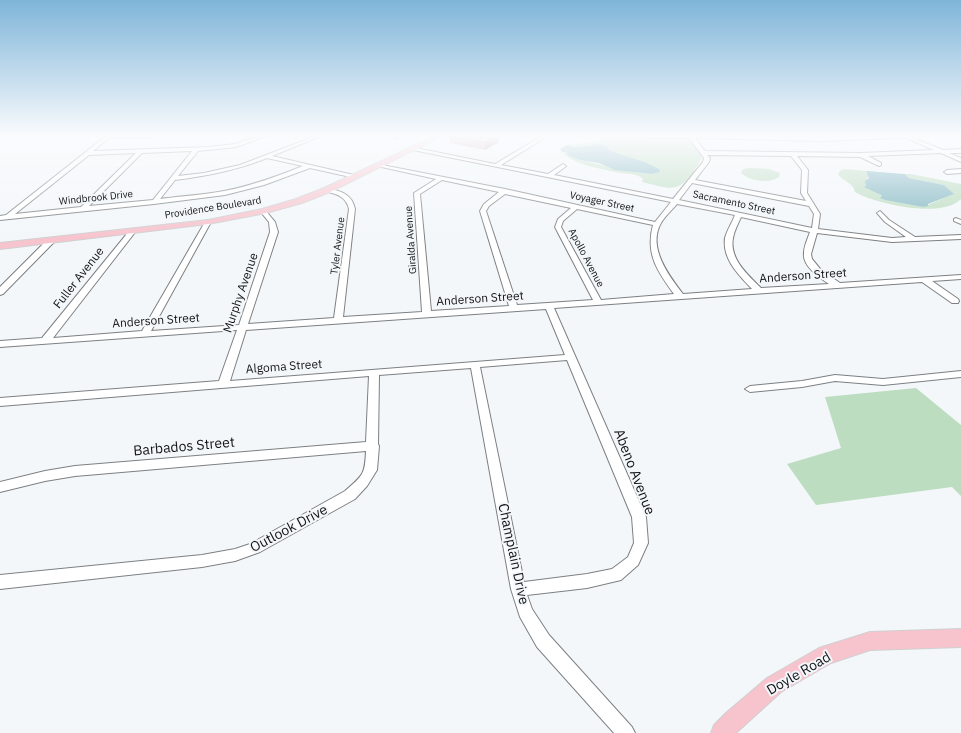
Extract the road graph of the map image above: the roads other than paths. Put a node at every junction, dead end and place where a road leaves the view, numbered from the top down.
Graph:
1 (66, 170) edge
2 (122, 170) edge
3 (180, 170) edge
4 (226, 170) edge
5 (299, 170) edge
6 (329, 170) edge
7 (368, 170) edge
8 (404, 170) edge
9 (518, 170) edge
10 (557, 170) edge
11 (700, 170) edge
12 (805, 170) edge
13 (961, 171) edge
14 (947, 172) dead end
15 (355, 176) junction
16 (549, 176) junction
17 (174, 178) junction
18 (441, 178) junction
19 (691, 181) junction
20 (327, 190) junction
21 (505, 192) junction
22 (675, 201) junction
23 (154, 202) junction
24 (810, 204) junction
25 (576, 207) junction
26 (83, 209) junction
27 (263, 211) junction
28 (880, 213) dead end
29 (739, 214) junction
30 (8, 217) junction
31 (0, 218) edge
32 (208, 222) junction
33 (0, 224) edge
34 (657, 224) junction
35 (132, 230) junction
36 (813, 230) junction
37 (961, 237) edge
38 (52, 240) junction
39 (915, 240) junction
40 (0, 246) edge
41 (961, 277) edge
42 (923, 279) junction
43 (836, 285) junction
44 (759, 291) junction
45 (0, 292) edge
46 (680, 296) junction
47 (955, 301) dead end
48 (598, 302) junction
49 (549, 306) junction
50 (514, 308) junction
51 (427, 314) junction
52 (338, 320) junction
53 (242, 327) junction
54 (145, 334) junction
55 (45, 341) junction
56 (0, 344) edge
57 (571, 357) junction
58 (474, 365) junction
59 (374, 373) junction
60 (961, 374) edge
61 (223, 385) junction
62 (750, 389) dead end
63 (0, 402) edge
64 (373, 446) junction
65 (0, 487) edge
66 (0, 582) edge
67 (518, 590) junction
68 (961, 638) edge
69 (626, 733) edge
70 (722, 733) edge

1 - 30 street
2 - 26 street
3 - 17 street
4 - 17 street
5 - 23 street, Windbrook Drive
6 - 15 street
7 - 15 main road, Providence Boulevard
8 - 18 street, Voyager Street
9 - 16 street, Sacramento Street
10 - 16 street
11 - 19 street
12 - 24 street
13 - 14 street
15 - 20 main road, Providence Boulevard
16 - 22 street, Sacramento Street
17 - 23 street
18 - 21 street, Voyager Street
18 - 51 street, Giralda Avenue
19 - 22 street
19 - 24 street
20 - 27 main road, Providence Boulevard
20 - 52 street, Tyler Avenue
21 - 25 street, Voyager Street
21 - 50 street
22 - 29 street, Sacramento Street
22 - 34 street
23 - 26 street, Windbrook Drive
24 - 36 street
25 - 34 street, Voyager Street
25 - 48 street, Apollo Avenue
26 - 30 street, Windbrook Drive
27 - 32 main road, Providence Boulevard
27 - 53 street, Murphy Avenue
28 - 39 street
29 - 36 street, Sacramento Street
29 - 44 street
30 - 31 street, Windbrook Drive
30 - 33 street
32 - 35 main road, Providence Boulevard
32 - 54 street
34 - 46 street
35 - 38 main road, Providence Boulevard
35 - 55 street, Fuller Avenue
36 - 39 street, Sacramento Street
36 - 43 street
37 - 39 street, Sacramento Street
38 - 40 main road, Providence Boulevard
38 - 45 street
41 - 42 street, Anderson Street
42 - 43 street, Anderson Street
42 - 47 street
43 - 44 street, Anderson Street
44 - 46 street, Anderson Street
46 - 48 street, Anderson Street
48 - 49 street, Anderson Street
49 - 50 street, Anderson Street
49 - 57 street, Abeno Avenue
50 - 51 street, Anderson Street
51 - 52 street, Anderson Street
52 - 53 street, Anderson Street
53 - 54 street, Anderson Street
53 - 61 street, Murphy Avenue
54 - 55 street, Anderson Street
55 - 56 street, Anderson Street
57 - 58 street, Algoma Street
57 - 67 street, Abeno Avenue
58 - 59 street, Algoma Street
58 - 67 street, Champlain Drive
59 - 61 street, Algoma Street
59 - 64 street, Outlook Drive
60 - 62 street
61 - 63 street, Algoma Street
64 - 65 street, Barbados Street
64 - 66 street, Outlook Drive
67 - 69 street, Champlain Drive
68 - 70 main road, Doyle Road

